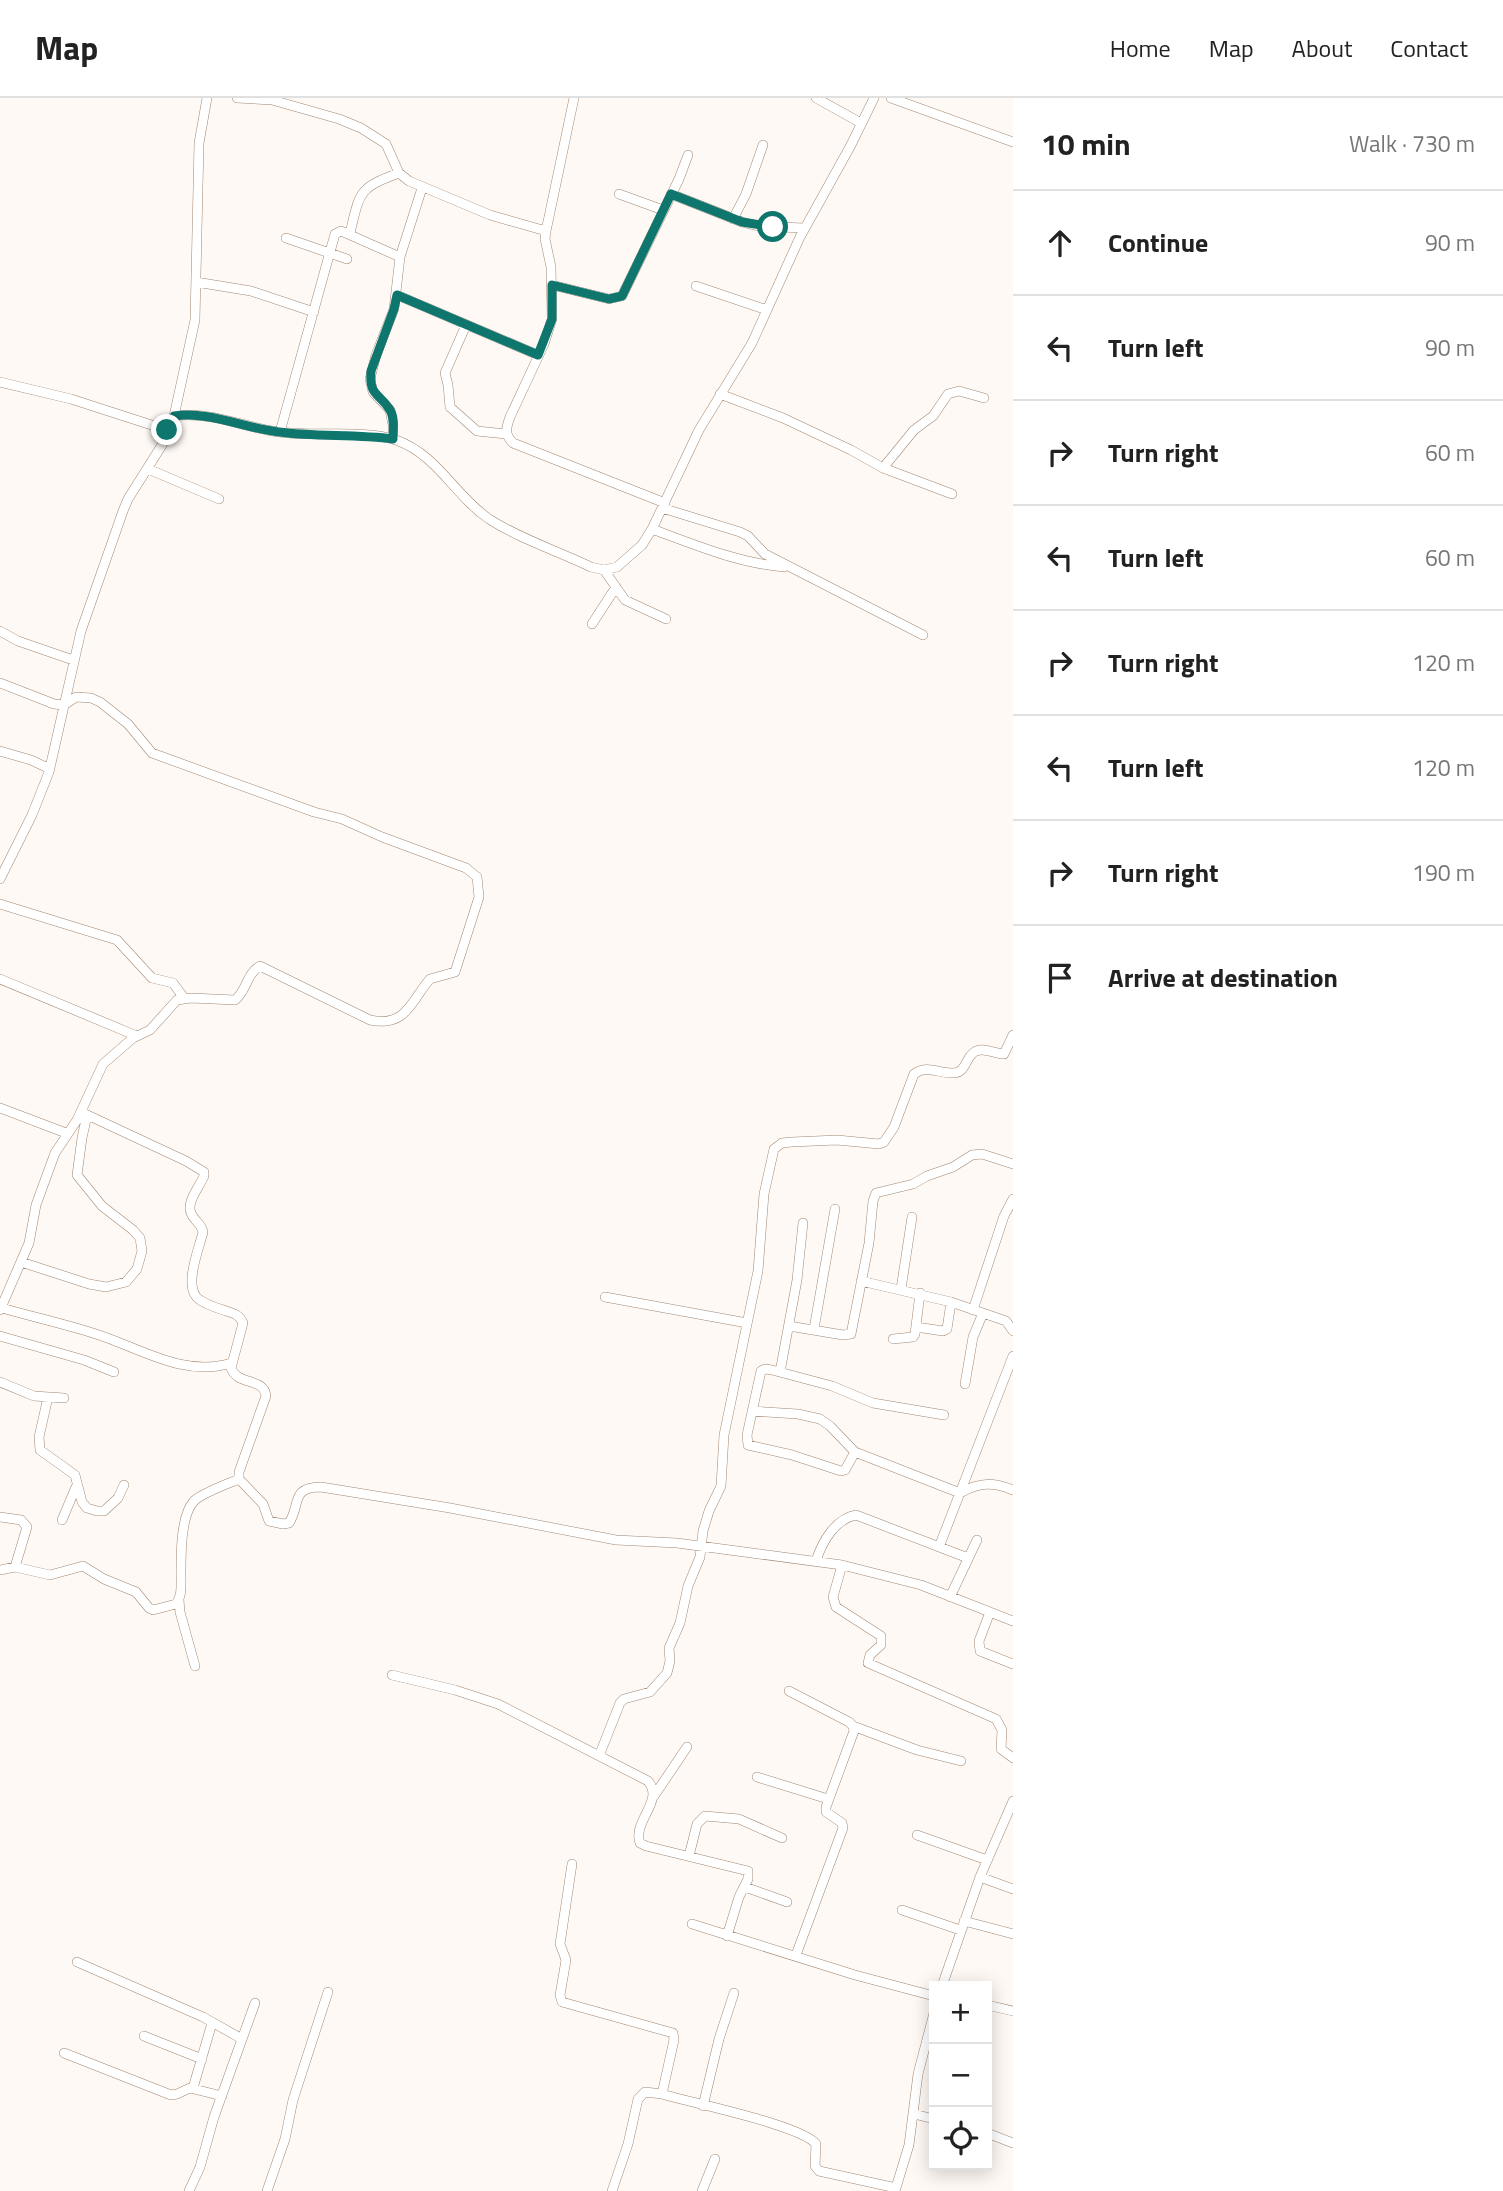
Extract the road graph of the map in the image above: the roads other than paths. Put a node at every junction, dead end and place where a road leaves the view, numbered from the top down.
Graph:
1 (207, 98) edge
2 (237, 98) edge
3 (574, 98) edge
4 (816, 98) edge
5 (874, 98) edge
6 (891, 98) edge
7 (861, 123) junction
8 (1013, 142) edge
9 (763, 145) dead end
10 (688, 155) dead end
11 (399, 173) junction
12 (422, 188) junction
13 (619, 194) dead end
14 (671, 194) junction
15 (663, 210) junction
16 (733, 219) junction
17 (804, 228) junction
18 (546, 231) junction
19 (350, 233) junction
20 (286, 238) dead end
21 (329, 252) junction
22 (400, 257) junction
23 (347, 259) dead end
24 (195, 282) junction
25 (552, 285) junction
26 (696, 286) dead end
27 (397, 295) junction
28 (767, 310) junction
29 (314, 312) junction
30 (466, 325) junction
31 (538, 355) junction
32 (0, 382) edge
33 (720, 394) junction
34 (984, 398) dead end
35 (174, 416) junction
36 (167, 430) junction
37 (280, 432) junction
38 (506, 433) junction
39 (393, 439) junction
40 (148, 468) junction
41 (883, 468) junction
42 (952, 494) dead end
43 (219, 499) dead end
44 (664, 506) junction
45 (652, 529) junction
46 (788, 567) junction
47 (604, 570) junction
48 (616, 587) junction
49 (666, 619) dead end
50 (592, 624) dead end
51 (0, 632) edge
52 (923, 635) dead end
53 (73, 660) junction
54 (0, 683) edge
55 (64, 705) junction
56 (0, 751) edge
57 (50, 769) junction
58 (0, 851) edge
59 (10, 856) junction
60 (0, 879) edge
61 (0, 904) edge
62 (0, 979) edge
63 (184, 998) junction
64 (1013, 1035) edge
65 (137, 1036) junction
66 (0, 1108) edge
67 (84, 1114) junction
68 (66, 1133) junction
69 (1013, 1164) edge
70 (1013, 1199) edge
71 (835, 1209) dead end
72 (912, 1217) dead end
73 (803, 1223) dead end
74 (21, 1262) junction
75 (861, 1281) junction
76 (901, 1289) junction
77 (920, 1293) junction
78 (606, 1297) dead end
79 (951, 1302) junction
80 (1, 1309) edge
81 (978, 1311) junction
82 (747, 1323) junction
83 (789, 1326) junction
84 (916, 1328) junction
85 (814, 1329) junction
86 (1013, 1331) edge
87 (0, 1336) edge
88 (893, 1339) dead end
89 (1013, 1356) edge
90 (231, 1363) junction
91 (114, 1372) dead end
92 (780, 1372) junction
93 (0, 1382) edge
94 (965, 1384) dead end
95 (48, 1397) junction
96 (64, 1398) dead end
97 (752, 1411) junction
98 (944, 1415) dead end
99 (855, 1452) junction
100 (239, 1479) junction
101 (78, 1481) junction
102 (124, 1485) dead end
103 (1013, 1490) edge
104 (960, 1493) junction
105 (0, 1517) edge
106 (62, 1520) dead end
107 (977, 1540) dead end
108 (701, 1546) junction
109 (939, 1547) junction
110 (968, 1558) junction
111 (816, 1561) junction
112 (842, 1565) junction
113 (15, 1567) junction
114 (0, 1570) edge
115 (950, 1597) junction
116 (179, 1600) junction
117 (990, 1612) junction
118 (1013, 1621) edge
119 (1013, 1664) edge
120 (195, 1666) dead end
121 (392, 1675) dead end
122 (789, 1691) dead end
123 (853, 1726) junction
124 (687, 1747) dead end
125 (599, 1756) junction
126 (1013, 1758) edge
127 (961, 1761) dead end
128 (757, 1777) dead end
129 (654, 1796) junction
130 (828, 1800) junction
131 (1013, 1801) edge
132 (1009, 1823) edge
133 (917, 1835) dead end
134 (782, 1838) dead end
135 (689, 1856) junction
136 (988, 1860) junction
137 (572, 1864) dead end
138 (980, 1877) junction
139 (745, 1887) junction
140 (1013, 1889) edge
141 (787, 1902) dead end
142 (902, 1910) dead end
143 (692, 1924) dead end
144 (962, 1926) junction
145 (1013, 1934) edge
146 (727, 1936) junction
147 (796, 1955) junction
148 (77, 1962) dead end
149 (944, 1981) edge
150 (328, 1992) dead end
151 (734, 1993) dead end
152 (929, 1995) edge
153 (255, 2003) dead end
154 (992, 2006) edge
155 (1013, 2011) edge
156 (212, 2023) junction
157 (929, 2032) edge
158 (144, 2036) dead end
159 (242, 2039) junction
160 (64, 2053) dead end
161 (202, 2059) junction
162 (193, 2088) junction
163 (662, 2094) junction
164 (222, 2096) junction
165 (703, 2106) junction
166 (914, 2114) junction
167 (929, 2118) edge
168 (992, 2135) edge
169 (1013, 2143) edge
170 (715, 2159) dead end
171 (895, 2190) edge
172 (189, 2191) edge
173 (267, 2191) edge
174 (612, 2191) edge
175 (702, 2191) edge

1 - 24 street
2 - 11 street
3 - 18 street
4 - 7 street
5 - 7 street
6 - 8 street
7 - 17 street
9 - 16 street
10 - 14 street
11 - 12 street
11 - 19 street
12 - 18 street
12 - 22 street
13 - 15 street
14 - 15 street
14 - 16 street
15 - 25 street
16 - 17 street
17 - 28 street
18 - 25 street
19 - 21 street
19 - 22 street
20 - 21 street
21 - 23 street
21 - 29 street
22 - 27 street
24 - 29 street
24 - 35 street
25 - 31 street
26 - 28 street
27 - 30 street
27 - 39 street
28 - 33 street
29 - 37 street
30 - 31 street
30 - 38 street
31 - 38 street
32 - 36 street
33 - 41 street
33 - 44 street
34 - 41 street
35 - 36 street
35 - 37 street
36 - 40 street
37 - 39 street
38 - 44 street
39 - 47 street
40 - 43 street
40 - 53 street
41 - 42 street
44 - 45 street
44 - 46 street
45 - 46 street
45 - 47 street
46 - 52 street
47 - 48 street
48 - 49 street
48 - 50 street
51 - 53 street
53 - 55 street
54 - 55 street
55 - 57 street
55 - 63 street
56 - 57 street
57 - 59 street
58 - 59 street
59 - 60 street
61 - 63 street
62 - 65 street
63 - 65 street
64 - 82 street
65 - 67 street
66 - 68 street
67 - 68 street
67 - 74 street
67 - 90 street
68 - 74 street
69 - 75 street
70 - 81 street
71 - 85 street
72 - 76 street
73 - 83 street
74 - 80 street
75 - 76 street
75 - 85 street
76 - 77 street
77 - 79 street
77 - 84 street
78 - 82 street
79 - 81 street
79 - 84 street
80 - 90 street
81 - 86 street
81 - 94 street
82 - 108 street
83 - 85 street
83 - 92 street
84 - 88 street
87 - 91 street
89 - 104 street
90 - 100 street
92 - 97 street
92 - 98 street
93 - 95 street
95 - 96 street
95 - 101 street
97 - 99 street
97 - 99 street
99 - 104 street
100 - 108 street
100 - 116 street
101 - 102 street
101 - 106 street
103 - 104 street
104 - 109 street
105 - 113 street
107 - 110 street
108 - 111 street
108 - 125 street
109 - 110 street
109 - 111 street
110 - 115 street
111 - 112 street
112 - 115 street
112 - 126 street
113 - 114 street
113 - 116 street
115 - 117 street
116 - 120 street
117 - 118 street
117 - 119 street
121 - 125 street
122 - 123 street
123 - 127 street
123 - 130 street
124 - 129 street
125 - 129 street
128 - 130 street
129 - 135 street
130 - 147 street
131 - 132 street
132 - 136 street
133 - 136 street
134 - 135 street
135 - 139 street
136 - 138 street
137 - 163 street
138 - 140 street
138 - 144 street
139 - 141 street
139 - 146 street
142 - 144 street
143 - 146 street
144 - 145 street
144 - 149 street
146 - 147 street
147 - 152 street
148 - 156 street
150 - 173 street
151 - 165 street
153 - 159 street
154 - 155 street
156 - 159 street
156 - 161 street
157 - 166 street
158 - 161 street
159 - 164 street
160 - 162 street
161 - 162 street
162 - 164 street
163 - 165 street
163 - 174 street
164 - 172 street
165 - 171 street
166 - 167 street
166 - 171 street
168 - 169 street
170 - 175 street

